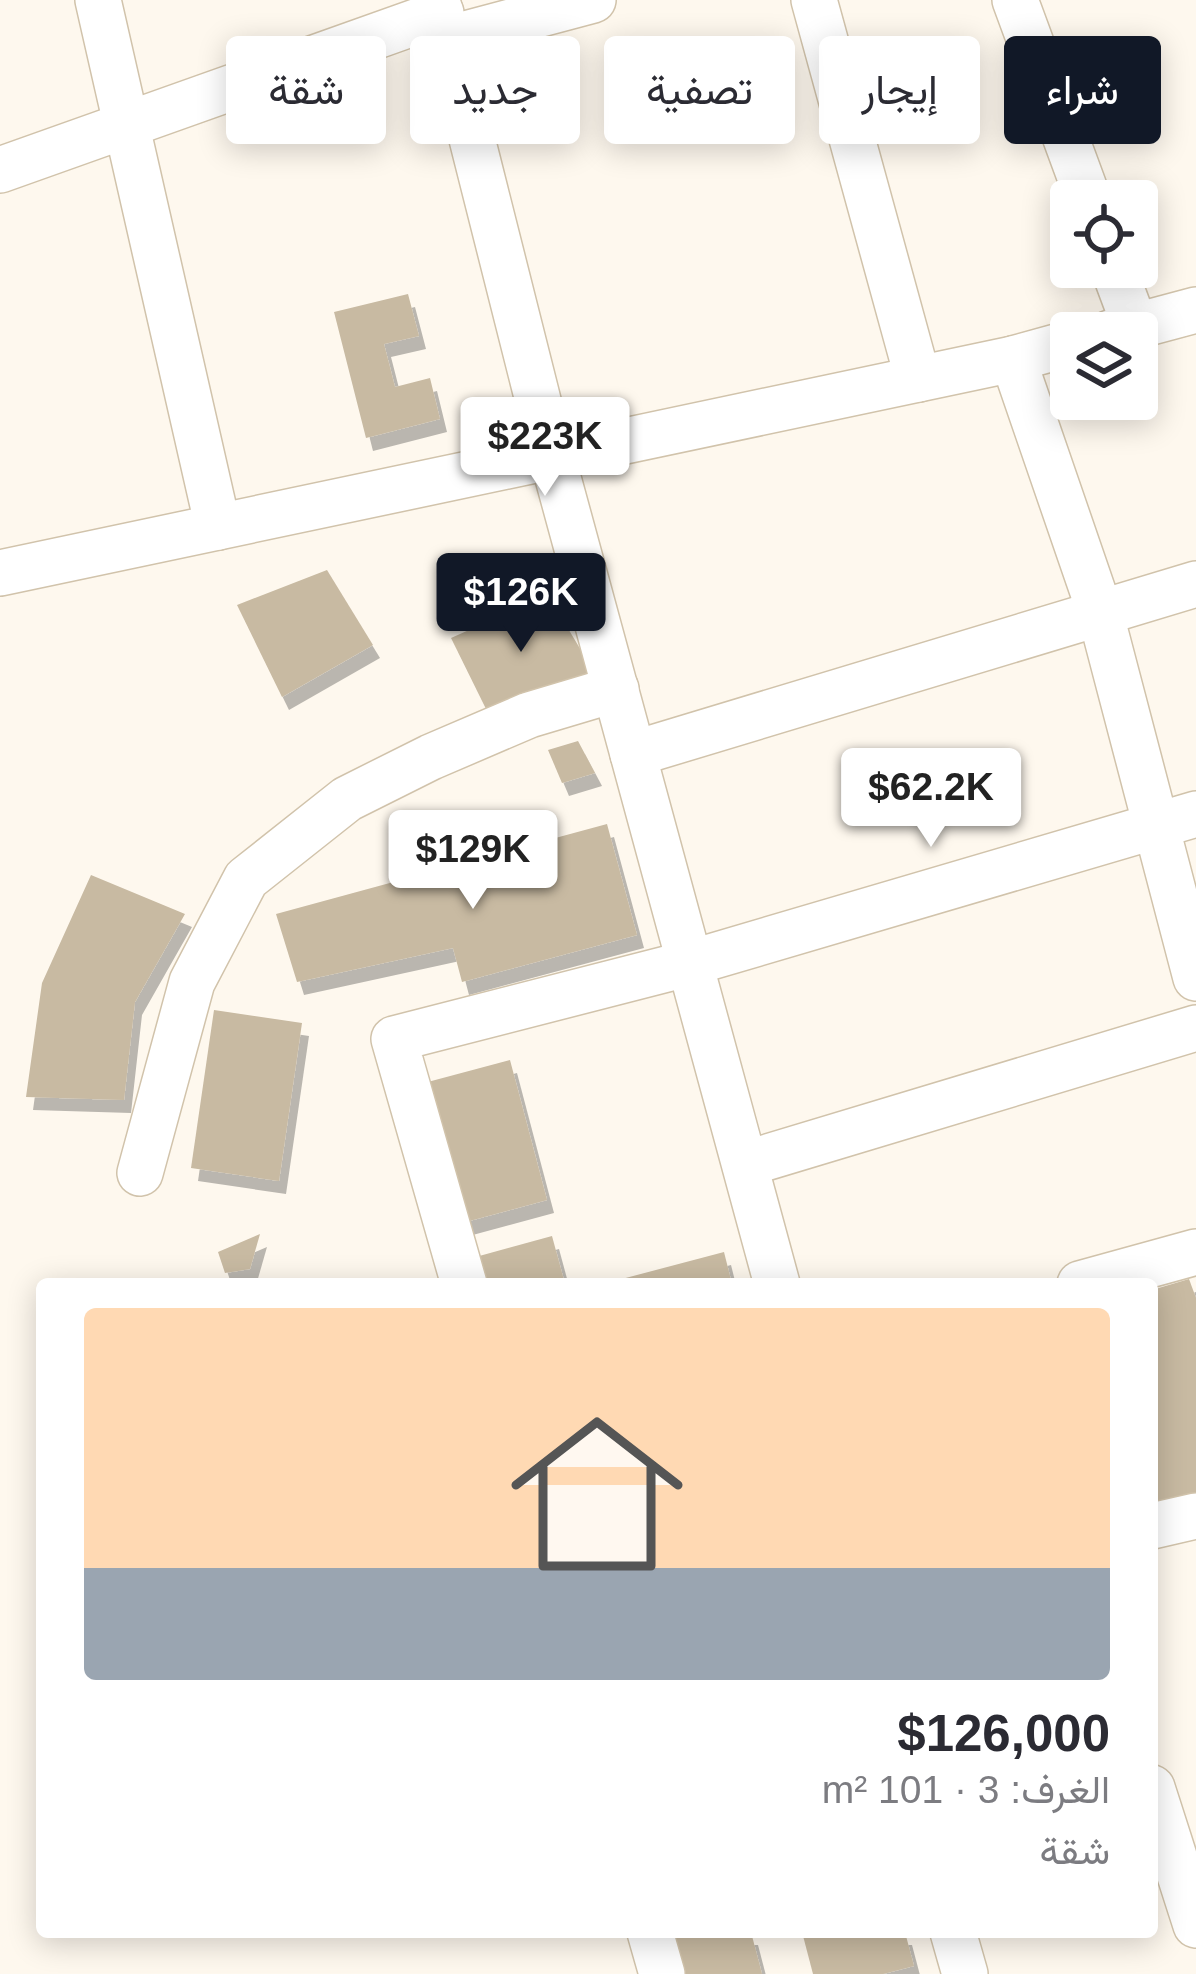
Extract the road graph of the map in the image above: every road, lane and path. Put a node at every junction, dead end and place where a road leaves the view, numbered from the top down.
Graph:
1 (98, 0) edge
2 (593, 0) edge
3 (814, 0) edge
4 (1015, 0) edge
5 (442, 17) edge
6 (127, 125) junction
7 (0, 170) edge
8 (1081, 180) edge
9 (1196, 310) edge
10 (1158, 320) edge
11 (1050, 349) edge
12 (1013, 359) junction
13 (918, 379) junction
14 (552, 456) junction
15 (218, 526) junction
16 (0, 573) edge
17 (1196, 584) edge
18 (1100, 612) junction
19 (616, 689) junction
20 (633, 754) junction
21 (1176, 820) edge
22 (690, 963) junction
23 (1196, 978) edge
24 (1196, 1028) edge
25 (745, 1164) junction
26 (140, 1173) dead end
27 (1196, 1252) edge
28 (462, 1278) edge
29 (775, 1278) edge
30 (1102, 1278) edge
31 (1196, 1516) edge
32 (1158, 1525) edge
33 (1158, 1807) edge
34 (1196, 1925) edge
35 (652, 1938) edge
36 (955, 1938) edge
37 (662, 1974) edge
38 (965, 1974) edge

1 - 6 street
2 - 5 street
3 - 13 street
4 - 8 street
5 - 6 street
5 - 14 street
6 - 7 street
6 - 15 street
9 - 10 street
11 - 12 street
12 - 13 street
12 - 18 street
13 - 14 street
14 - 15 street
14 - 19 street
15 - 16 street
17 - 18 street
18 - 20 street
18 - 21 street
19 - 20 street
19 - 26 street
20 - 22 street
21 - 22 street
21 - 23 street
22 - 25 street
22 - 28 street
24 - 25 street
25 - 29 street
27 - 30 street
31 - 32 street
33 - 34 street
35 - 37 street
36 - 38 street

